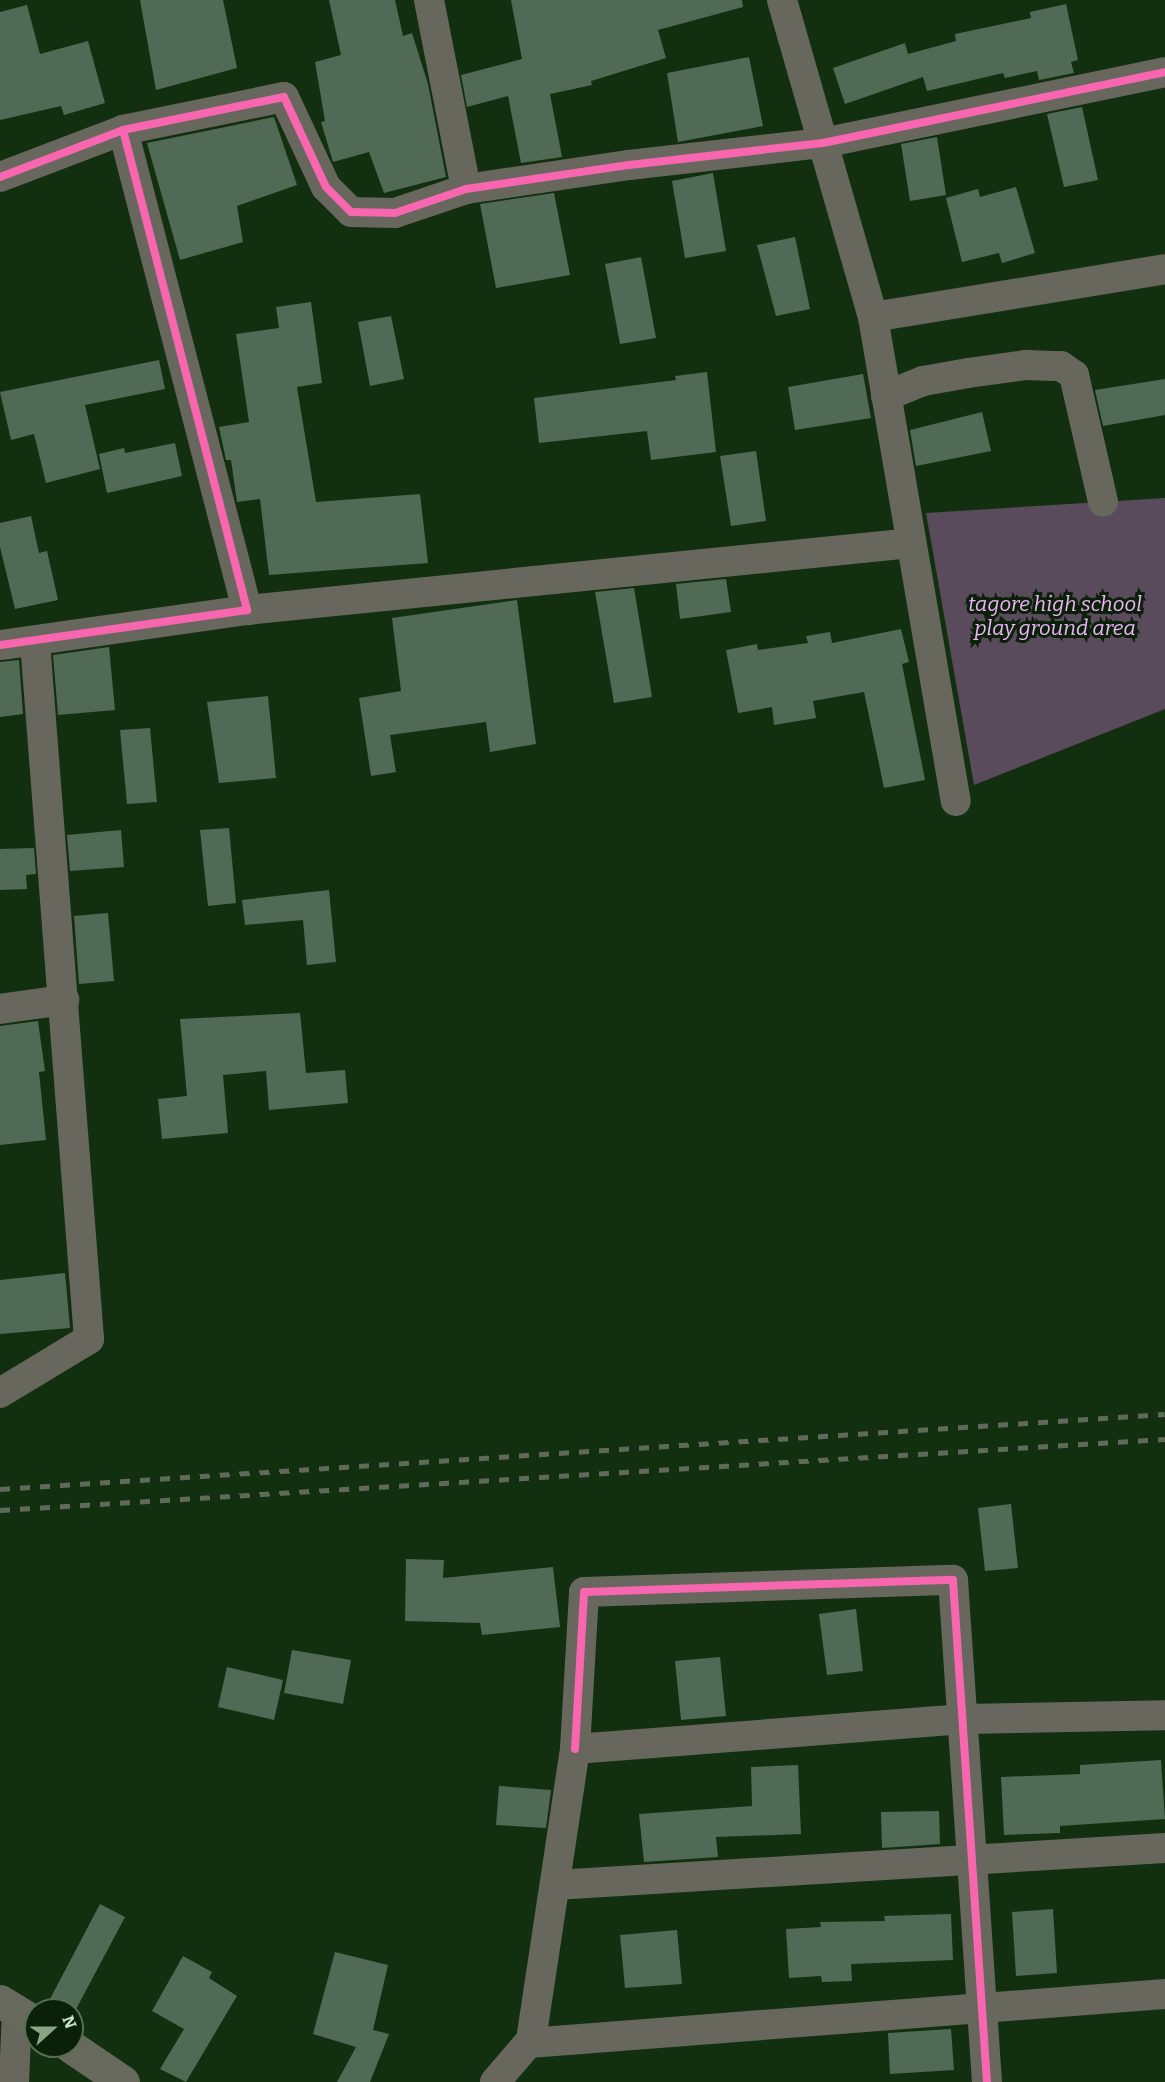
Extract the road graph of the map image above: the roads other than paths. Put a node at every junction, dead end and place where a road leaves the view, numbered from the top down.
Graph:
1 (429, 0) edge
2 (782, 0) edge
3 (1165, 72) edge
4 (123, 130) junction
5 (823, 143) junction
6 (0, 177) edge
7 (466, 189) junction
8 (1165, 269) edge
9 (873, 317) junction
10 (886, 396) junction
11 (1103, 502) dead end
12 (911, 543) junction
13 (247, 610) junction
14 (35, 642) junction
15 (0, 645) edge
16 (956, 801) dead end
17 (64, 1000) junction
18 (0, 1009) edge
19 (0, 1393) edge
20 (1165, 1715) edge
21 (964, 1719) junction
22 (575, 1749) junction
23 (1165, 1848) edge
24 (973, 1862) junction
25 (555, 1885) junction
26 (1165, 1994) edge
27 (982, 2008) junction
28 (18, 2012) edge
29 (529, 2043) junction
30 (84, 2056) edge
31 (14, 2082) edge
32 (123, 2082) edge
33 (495, 2082) edge
34 (987, 2082) edge

1 - 7 street
2 - 5 street
3 - 5 street
4 - 6 street
4 - 7 street
4 - 13 street
5 - 7 street
5 - 9 street
8 - 9 street
9 - 10 street
10 - 11 street
10 - 12 street
12 - 13 street
12 - 16 street
13 - 14 street
14 - 15 street
14 - 17 street
17 - 18 street
17 - 19 street
20 - 21 street
21 - 22 street
21 - 22 street
21 - 24 street
22 - 25 street
23 - 24 street
24 - 25 street
24 - 27 street
25 - 29 street
26 - 27 street
27 - 29 street
27 - 34 street
28 - 31 street
29 - 33 street
30 - 32 main road

